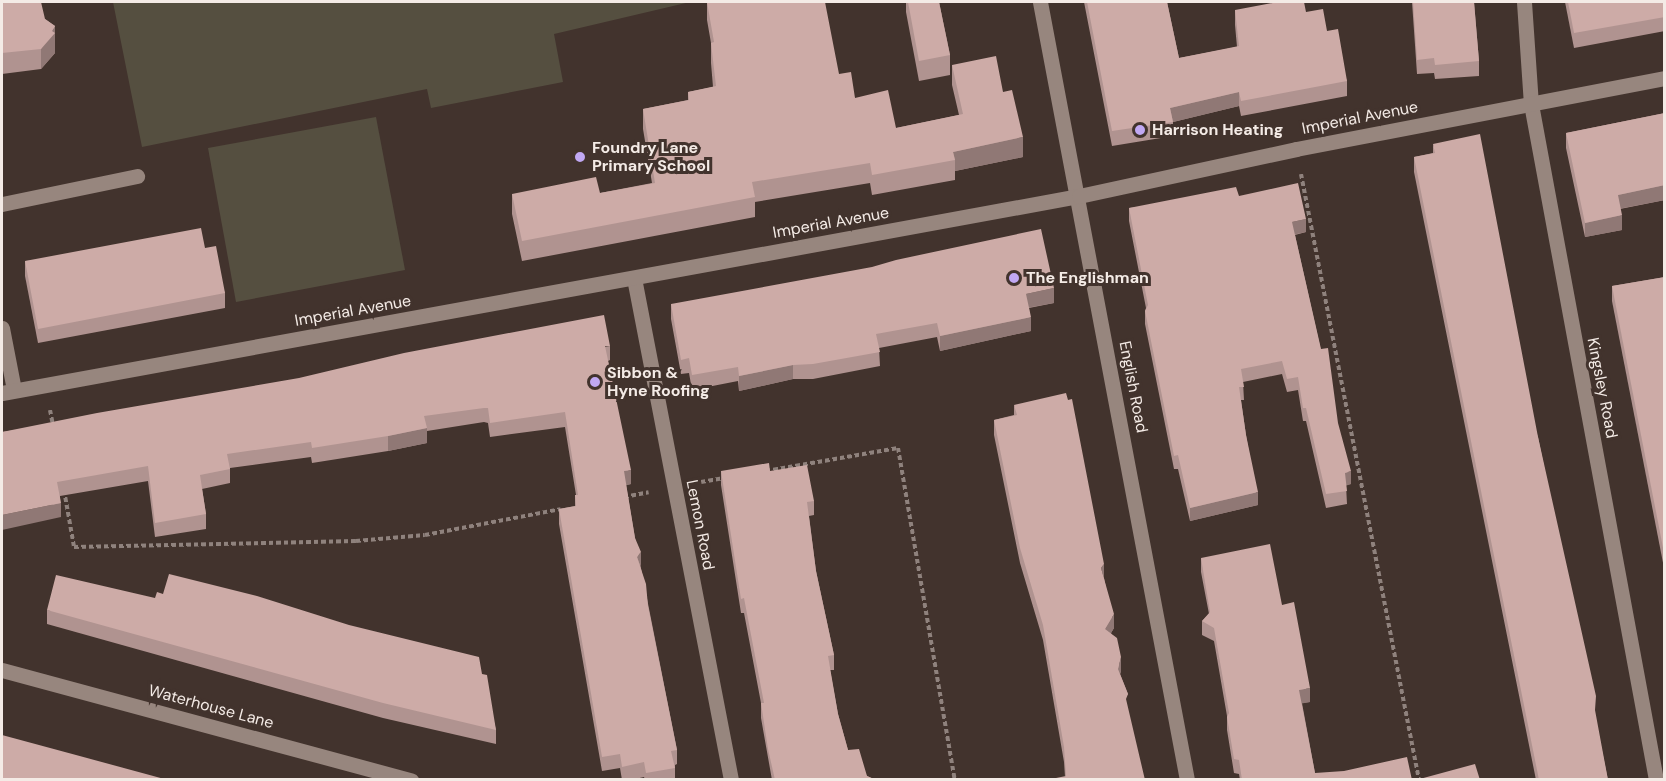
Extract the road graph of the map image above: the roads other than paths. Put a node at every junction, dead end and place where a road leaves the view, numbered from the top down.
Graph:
1 (1040, 2) edge
2 (1524, 2) edge
3 (1665, 78) edge
4 (1531, 104) junction
5 (137, 176) dead end
6 (1079, 196) junction
7 (2, 204) edge
8 (634, 278) junction
9 (2, 328) edge
10 (8, 392) edge
11 (2, 670) edge
12 (411, 780) edge
13 (731, 780) edge
14 (1187, 780) edge
15 (1656, 780) edge

1 - 6 street, English Road
2 - 4 street, Kingsley Road
3 - 4 street, Imperial Avenue
4 - 6 street, Imperial Avenue
4 - 15 street, Kingsley Road
5 - 7 street
6 - 8 street, Imperial Avenue
6 - 14 street, English Road
8 - 10 street, Imperial Avenue
8 - 13 street, Lemon Road
9 - 10 street
11 - 12 street, Waterhouse Lane

